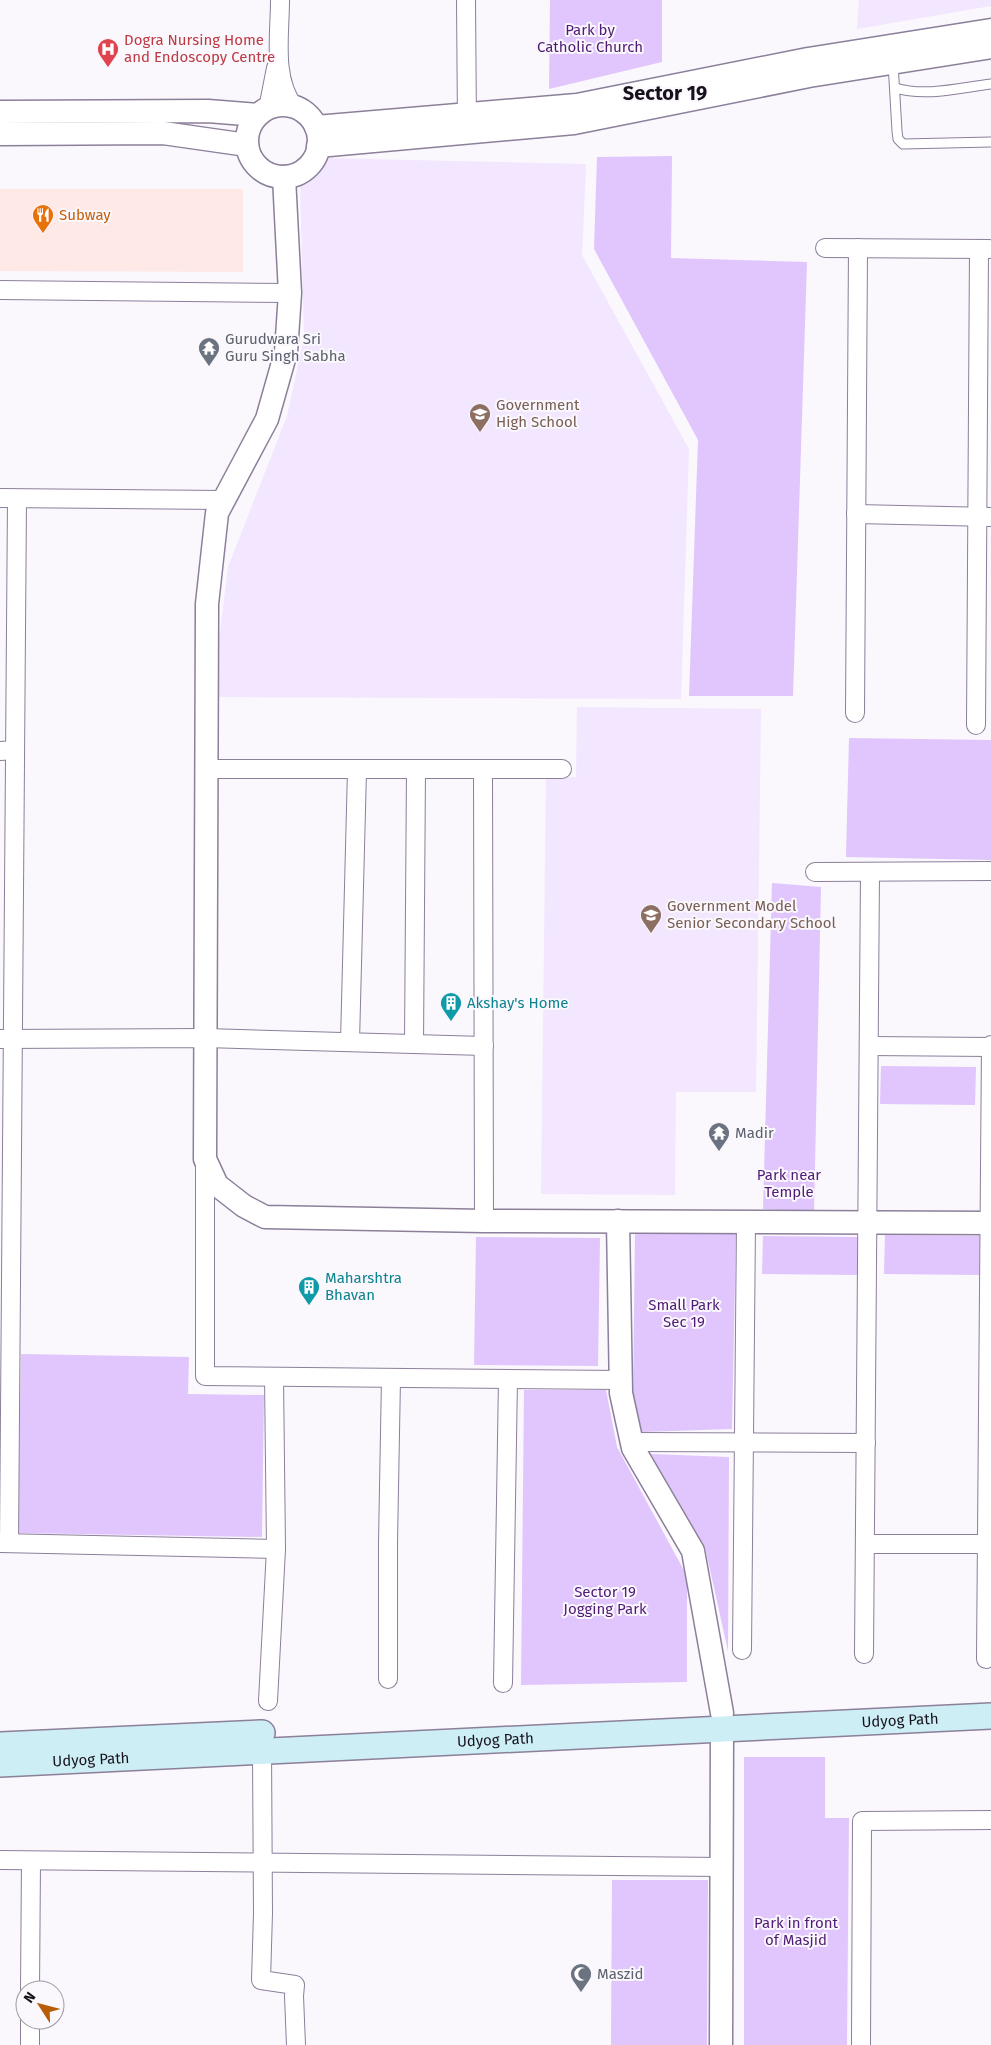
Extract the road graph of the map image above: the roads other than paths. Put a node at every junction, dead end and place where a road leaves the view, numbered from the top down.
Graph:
1 (280, 0) edge
2 (466, 0) edge
3 (991, 30) edge
4 (991, 47) edge
5 (280, 48) junction
6 (893, 54) junction
7 (991, 84) edge
8 (894, 88) junction
9 (294, 107) junction
10 (0, 112) edge
11 (263, 112) junction
12 (163, 123) junction
13 (467, 124) junction
14 (0, 134) edge
15 (317, 136) junction
16 (991, 142) edge
17 (247, 145) junction
18 (284, 177) junction
19 (825, 248) dead end
20 (858, 248) junction
21 (985, 249) edge
22 (0, 290) edge
23 (290, 293) junction
24 (9, 499) edge
25 (222, 500) junction
26 (856, 514) junction
27 (984, 517) edge
28 (855, 713) dead end
29 (976, 725) dead end
30 (8, 750) edge
31 (206, 769) junction
32 (562, 769) dead end
33 (357, 770) junction
34 (416, 770) junction
35 (483, 770) junction
36 (991, 871) edge
37 (816, 872) dead end
38 (870, 872) junction
39 (206, 1038) junction
40 (6, 1039) edge
41 (350, 1042) junction
42 (414, 1044) junction
43 (484, 1046) junction
44 (869, 1046) junction
45 (991, 1046) edge
46 (205, 1159) junction
47 (484, 1221) junction
48 (618, 1221) junction
49 (746, 1222) junction
50 (869, 1222) junction
51 (990, 1223) edge
52 (274, 1378) junction
53 (392, 1378) junction
54 (508, 1379) junction
55 (620, 1380) junction
56 (631, 1442) junction
57 (744, 1442) junction
58 (866, 1443) junction
59 (4, 1543) edge
60 (865, 1544) junction
61 (987, 1544) junction
62 (276, 1549) junction
63 (989, 1583) edge
64 (742, 1650) dead end
65 (864, 1654) dead end
66 (986, 1659) dead end
67 (388, 1679) dead end
68 (503, 1683) dead end
69 (268, 1701) dead end
70 (991, 1701) edge
71 (991, 1716) edge
72 (722, 1721) junction
73 (0, 1744) edge
74 (262, 1750) junction
75 (0, 1764) edge
76 (991, 1820) edge
77 (0, 1860) edge
78 (31, 1861) junction
79 (262, 1863) junction
80 (722, 1867) junction
81 (30, 1980) edge
82 (30, 2030) edge
83 (30, 2045) edge
84 (296, 2045) edge
85 (721, 2045) edge
86 (861, 2045) edge

1 - 5 street
2 - 13 street
3 - 6 street
4 - 6 street
5 - 9 street
5 - 11 street
6 - 8 lane
6 - 13 street
7 - 8 lane
8 - 16 lane
9 - 11 street
9 - 15 street
10 - 12 street
11 - 12 street
11 - 17 street
12 - 14 street
12 - 17 street
13 - 15 street
15 - 18 street
17 - 18 street
18 - 23 street
19 - 20 street
20 - 21 street
20 - 26 street
21 - 27 street
22 - 23 street
23 - 25 street
24 - 25 street
24 - 30 street
25 - 31 street
26 - 27 street
26 - 28 street
27 - 29 street
30 - 40 street
31 - 33 street
31 - 39 street
32 - 35 street
33 - 34 street
33 - 41 street
34 - 35 street
34 - 42 street
35 - 43 street
36 - 38 street
37 - 38 street
38 - 44 street
39 - 40 street
39 - 41 street
39 - 46 street
40 - 59 street
41 - 42 street
42 - 43 street
43 - 47 street
44 - 45 street
44 - 50 street
45 - 51 street
46 - 47 street
46 - 52 street
47 - 48 street
48 - 49 street
48 - 55 street
49 - 50 street
49 - 57 street
50 - 51 street
50 - 58 street
51 - 61 street
52 - 53 street
52 - 62 street
53 - 54 street
53 - 67 street
54 - 55 street
54 - 68 street
55 - 56 street
56 - 57 street
56 - 72 street
57 - 58 street
57 - 64 street
58 - 60 street
59 - 62 street
60 - 61 street
60 - 65 street
61 - 63 street
62 - 69 street
63 - 66 street
70 - 72 main road, Udyog Path
71 - 72 main road, Udyog Path
72 - 73 main road, Udyog Path
72 - 74 main road, Udyog Path
72 - 80 street
74 - 75 main road, Udyog Path
74 - 79 street
76 - 86 street
77 - 78 street
78 - 79 street
78 - 81 street
79 - 80 street
79 - 84 street
80 - 85 street
82 - 83 street

